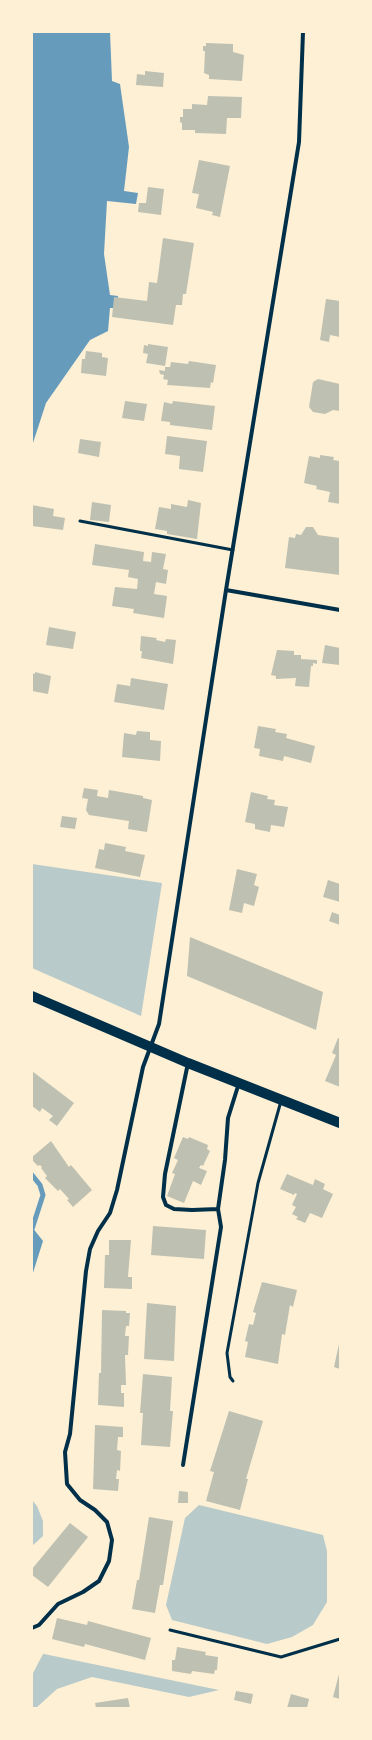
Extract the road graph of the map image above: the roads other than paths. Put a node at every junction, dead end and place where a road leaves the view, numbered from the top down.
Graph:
1 (303, 32) edge
2 (80, 522) dead end
3 (233, 550) junction
4 (226, 590) junction
5 (340, 610) edge
6 (32, 996) edge
7 (150, 1046) junction
8 (188, 1063) junction
9 (239, 1083) junction
10 (281, 1100) junction
11 (340, 1123) edge
12 (218, 1209) junction
13 (233, 1381) dead end
14 (183, 1465) dead end
15 (32, 1628) edge
16 (170, 1630) dead end
17 (340, 1639) edge

1 - 3 street
2 - 3 lane
3 - 4 street
4 - 5 street
4 - 7 street
6 - 7 main road
7 - 8 main road
7 - 15 street
8 - 9 main road
8 - 12 street
9 - 10 main road
9 - 12 street
10 - 11 main road
10 - 13 lane
12 - 14 street
16 - 17 lane

